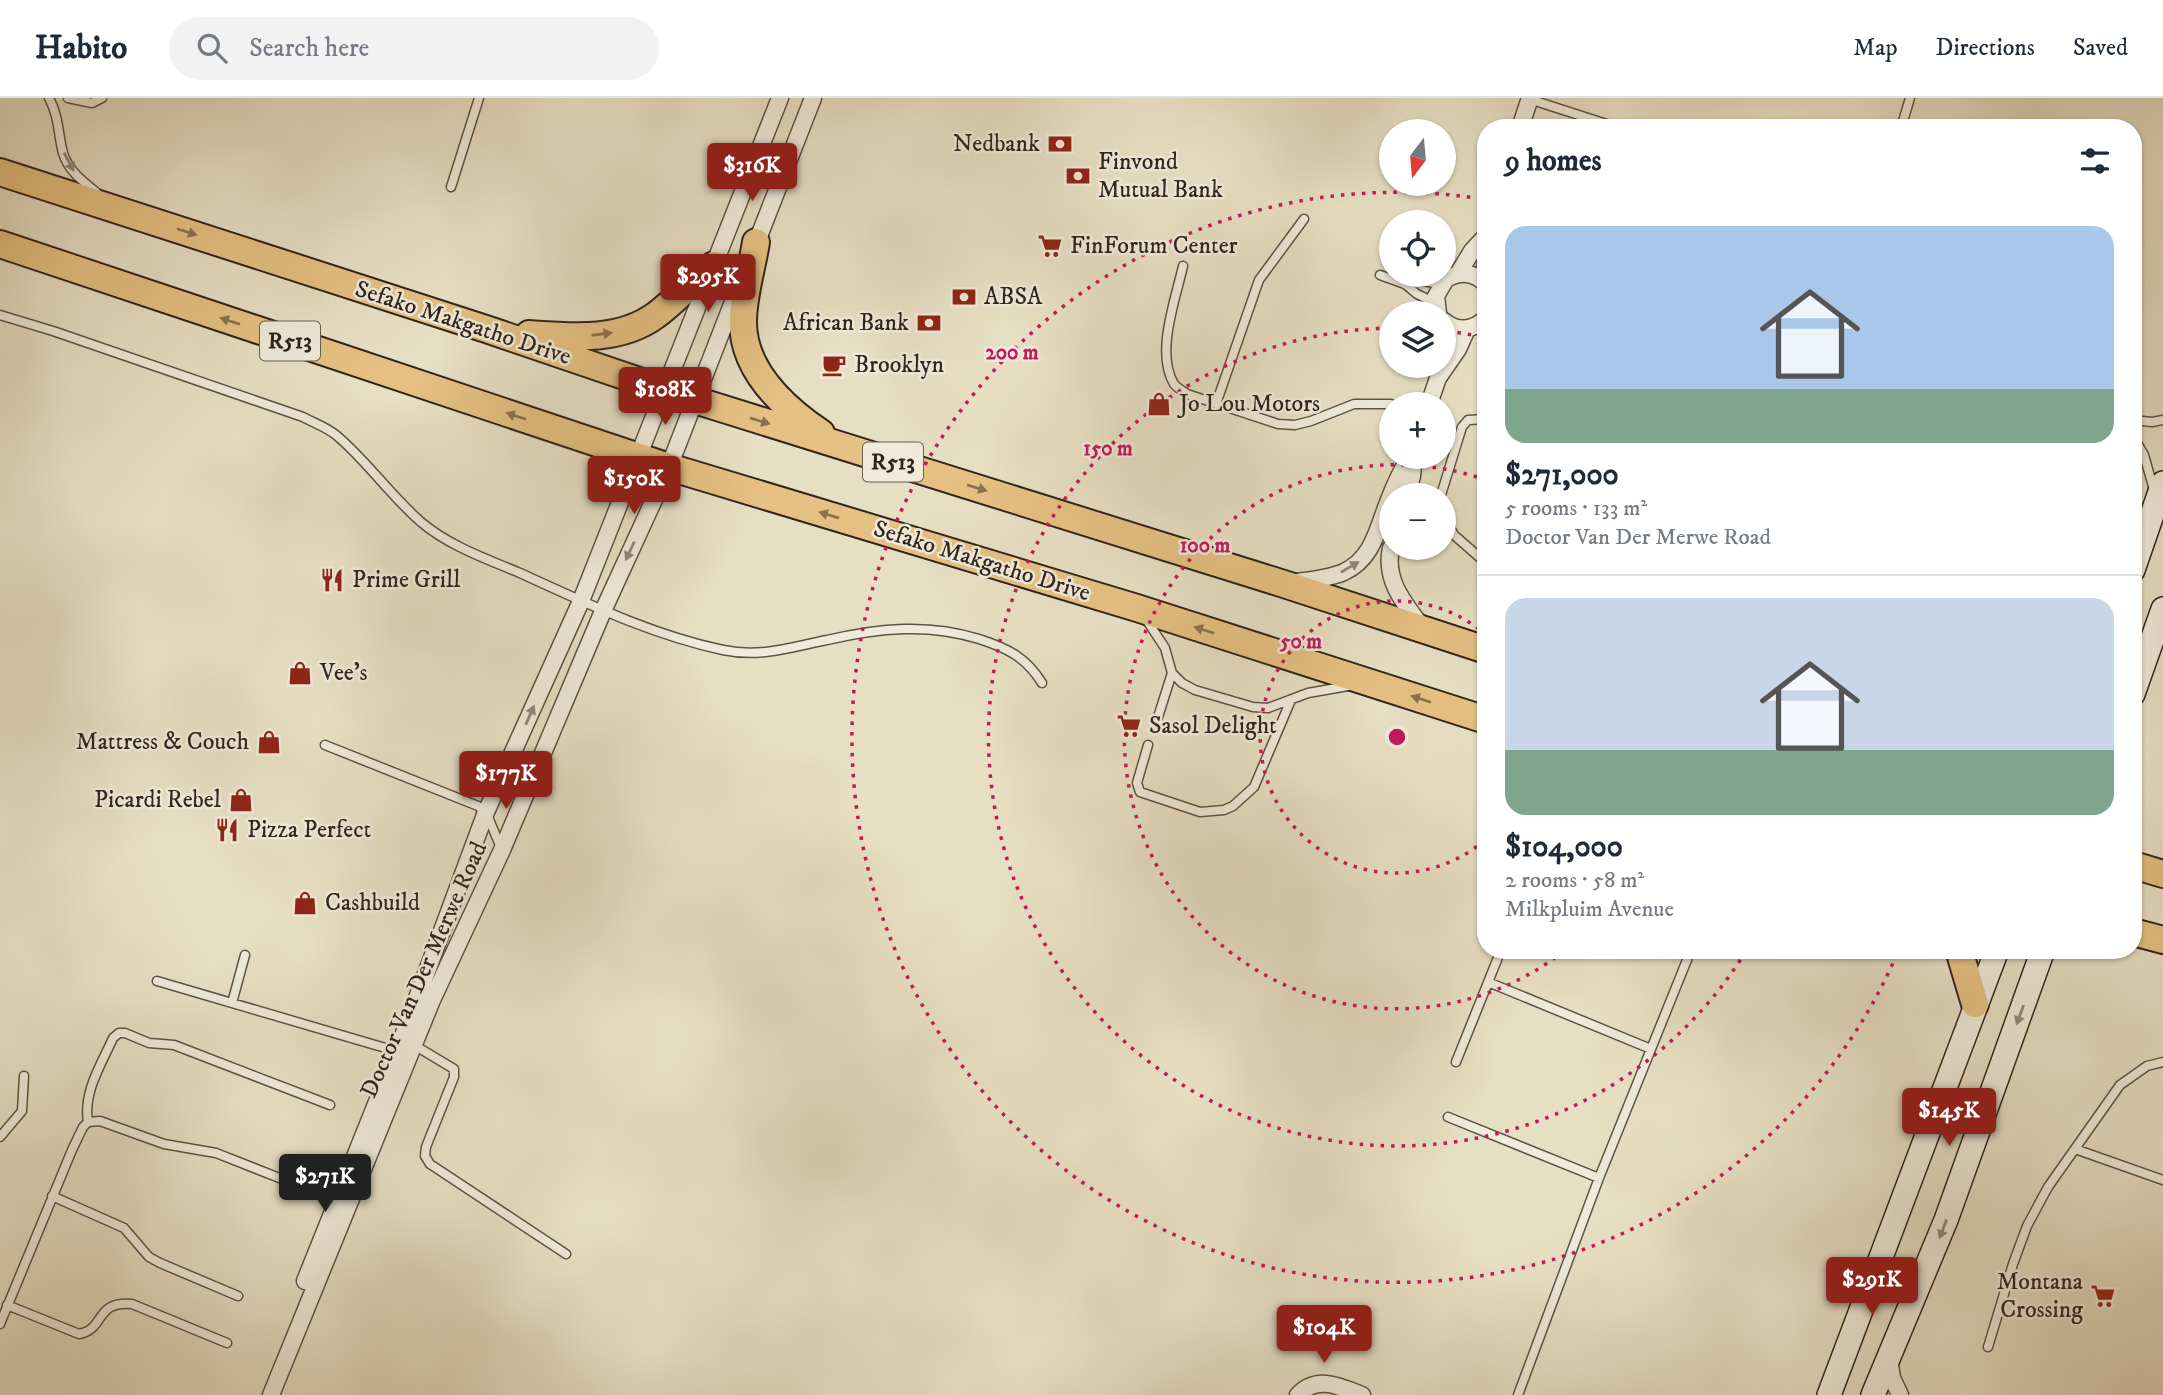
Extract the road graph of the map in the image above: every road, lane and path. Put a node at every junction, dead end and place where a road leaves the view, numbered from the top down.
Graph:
1 (49, 98) edge
2 (68, 98) edge
3 (102, 98) edge
4 (479, 98) edge
5 (780, 98) edge
6 (813, 98) edge
7 (1910, 98) edge
8 (1529, 99) edge
9 (1523, 119) edge
10 (1591, 119) edge
11 (1903, 119) edge
12 (0, 172) edge
13 (450, 187) dead end
14 (122, 211) junction
15 (1304, 219) dead end
16 (757, 242) junction
17 (0, 244) edge
18 (1477, 245) edge
19 (714, 265) junction
20 (1183, 266) dead end
21 (1458, 274) joint
22 (1477, 278) edge
23 (1409, 287) edge
24 (1424, 301) edge
25 (0, 316) edge
26 (1477, 325) edge
27 (1456, 328) edge
28 (486, 329) junction
29 (1467, 329) junction
30 (1456, 351) edge
31 (664, 390) junction
32 (695, 400) junction
33 (1216, 404) junction
34 (1379, 404) edge
35 (1477, 420) edge
36 (2163, 420) edge
37 (2142, 421) edge
38 (842, 446) junction
39 (2142, 452) edge
40 (638, 456) junction
41 (669, 467) junction
42 (1403, 469) edge
43 (1445, 483) edge
44 (2160, 491) edge
45 (2163, 526) edge
46 (1456, 537) edge
47 (2142, 544) edge
48 (1477, 555) edge
49 (1390, 560) edge
50 (2142, 567) edge
51 (1284, 584) junction
52 (581, 601) junction
53 (1137, 608) junction
54 (2163, 609) edge
55 (603, 611) junction
56 (1424, 629) junction
57 (1477, 647) edge
58 (2142, 668) edge
59 (1172, 673) junction
60 (1042, 682) dead end
61 (1376, 684) junction
62 (1291, 700) junction
63 (1158, 717) dead end
64 (1477, 717) edge
65 (325, 745) dead end
66 (1149, 745) dead end
67 (486, 812) junction
68 (502, 850) junction
69 (2142, 868) edge
70 (2163, 874) edge
71 (2142, 934) edge
72 (2163, 940) edge
73 (245, 955) dead end
74 (1497, 959) edge
75 (1687, 959) edge
76 (1962, 959) edge
77 (1993, 959) edge
78 (2040, 959) edge
79 (157, 981) dead end
80 (1488, 982) junction
81 (232, 1003) junction
82 (1975, 1004) junction
83 (1651, 1049) junction
84 (407, 1051) junction
85 (1456, 1062) dead end
86 (2163, 1062) edge
87 (24, 1076) dead end
88 (330, 1105) dead end
89 (1448, 1118) dead end
90 (88, 1122) junction
91 (0, 1137) edge
92 (2075, 1149) junction
93 (1599, 1178) junction
94 (282, 1179) dead end
95 (2163, 1180) edge
96 (52, 1196) junction
97 (566, 1254) dead end
98 (1928, 1266) junction
99 (238, 1296) dead end
100 (7, 1305) junction
101 (0, 1324) edge
102 (227, 1343) dead end
103 (1988, 1347) dead end
104 (1889, 1358) junction
105 (260, 1395) edge
106 (271, 1395) edge
107 (1298, 1395) edge
108 (1362, 1395) edge
109 (1518, 1395) edge
110 (1829, 1395) edge
111 (1859, 1395) edge
112 (1873, 1395) edge
113 (1900, 1395) edge

1 -> 14 lane
2 - 3 lane
4 - 13 lane
5 - 19 street, Doctor Van Der Merwe Road
6 - 16 street, Doctor Van Der Merwe Road
7 - 11 lane
8 - 9 street
8 - 10 lane
12 - 14 main road, Sefako Makgatho Drive / R513
14 -> 28 main road, Sefako Makgatho Drive / R513
15 - 33 lane
16 - 32 street, Doctor Van Der Merwe Road
16 - 38 main road
40 -> 17 main road, Sefako Makgatho Drive / R513
18 - 21 street
28 -> 19 main road
19 - 31 street, Doctor Van Der Merwe Road
20 - 33 lane
21 - 22 street
23 - 24 lane
25 - 52 lane
26 - 29 street
27 - 29 street
28 - 31 main road, Sefako Makgatho Drive / R513
29 - 30 street
31 - 32 main road, Sefako Makgatho Drive / R513
31 - 40 street, Doctor Van Der Merwe Road
32 -> 38 main road, Sefako Makgatho Drive / R513
32 - 41 street, Doctor Van Der Merwe Road
33 - 34 lane
35 - 43 lane
36 - 37 lane
38 -> 51 main road, Sefako Makgatho Drive / R513
39 - 44 lane
40 - 41 main road, Sefako Makgatho Drive / R513
40 - 52 street, Doctor Van Der Merwe Road
53 -> 41 main road, Sefako Makgatho Drive / R513
41 -> 55 street, Doctor Van Der Merwe Road
51 -> 42 street
44 - 47 main road
45 - 50 main road
46 - 48 lane
49 - 56 street
51 - 56 main road, Sefako Makgatho Drive / R513
52 - 55 lane
67 -> 52 street, Doctor Van Der Merwe Road
53 - 59 lane
61 -> 53 main road, Sefako Makgatho Drive / R513
54 - 58 main road
55 - 60 lane
55 - 68 street, Doctor Van Der Merwe Road
56 - 57 main road, Sefako Makgatho Drive / R513
59 - 62 lane
59 - 63 lane
61 - 62 lane
64 -> 61 main road, Sefako Makgatho Drive / R513
62 - 66 lane
65 - 67 lane
67 - 68 lane
67 - 84 street, Doctor Van Der Merwe Road
68 - 84 street, Doctor Van Der Merwe Road
69 - 70 main road
71 - 72 main road
73 - 81 lane
74 - 80 lane
75 - 83 lane
76 - 82 main road
77 - 82 main road
78 -> 98 main road
79 - 81 lane
80 - 83 lane
80 - 85 lane
81 - 84 lane
82 - 110 main road
83 - 93 lane
84 - 97 lane
84 - 105 street, Doctor Van Der Merwe Road
84 - 106 street, Doctor Van Der Merwe Road
86 - 92 lane
87 - 91 lane
88 - 90 lane
89 - 93 lane
90 - 94 lane
90 - 96 lane
92 - 95 lane
92 - 103 lane
93 - 109 lane
96 - 99 lane
96 - 100 lane
98 - 104 main road
98 - 111 main road
100 - 101 lane
100 - 102 lane
104 - 112 main road
104 - 113 street
107 - 108 street

